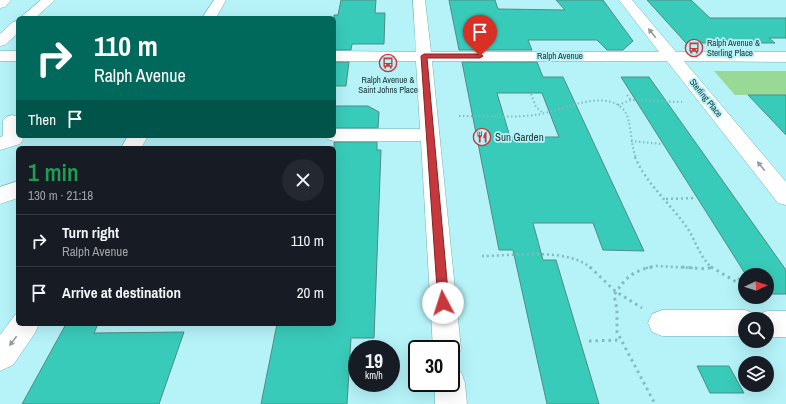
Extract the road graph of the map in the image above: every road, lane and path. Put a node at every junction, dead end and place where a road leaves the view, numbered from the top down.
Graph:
1 (5, 0) edge
2 (49, 0) edge
3 (220, 0) edge
4 (419, 0) edge
5 (625, 0) edge
6 (0, 4) edge
7 (29, 16) edge
8 (210, 16) edge
9 (16, 27) edge
10 (0, 42) edge
11 (0, 56) edge
12 (16, 56) edge
13 (336, 56) edge
14 (424, 56) junction
15 (672, 57) junction
16 (786, 57) edge
17 (531, 94) dead end
18 (628, 94) dead end
19 (631, 100) junction
20 (678, 102) dead end
21 (618, 105) junction
22 (543, 113) junction
23 (459, 116) dead end
24 (336, 135) edge
25 (430, 135) junction
26 (631, 141) junction
27 (661, 144) dead end
28 (16, 190) edge
29 (0, 196) edge
30 (786, 197) edge
31 (695, 198) dead end
32 (665, 199) junction
33 (482, 256) dead end
34 (712, 267) junction
35 (738, 280) edge
36 (616, 291) junction
37 (662, 322) joint
38 (738, 323) edge
39 (774, 324) edge
40 (786, 324) edge
41 (24, 326) edge
42 (446, 340) edge
43 (620, 340) junction
44 (589, 341) dead end
45 (0, 357) edge
46 (450, 392) edge
47 (451, 404) edge
48 (655, 404) edge

1 - 6 street
2 - 7 street
3 - 8 street
4 - 14 street
15 -> 5 street, Sterling Place
9 - 10 street
11 - 12 street
13 - 14 street, Ralph Avenue
14 - 15 street, Ralph Avenue
14 - 25 street
15 - 16 street, Ralph Avenue
30 -> 15 street, Sterling Place
17 - 22 path
18 - 19 path
19 - 20 path
19 - 21 path
21 - 22 path
21 - 26 path
22 - 23 path
24 - 25 street
25 - 42 street
26 - 27 path
26 - 32 path
28 - 29 street
31 - 32 path
32 - 34 path
33 - 36 path
34 - 35 path
34 - 36 path
36 - 37 path
36 - 43 path
37 - 38 street
39 - 40 street
41 -> 45 street
43 - 44 path
43 - 48 path
46 - 47 street

